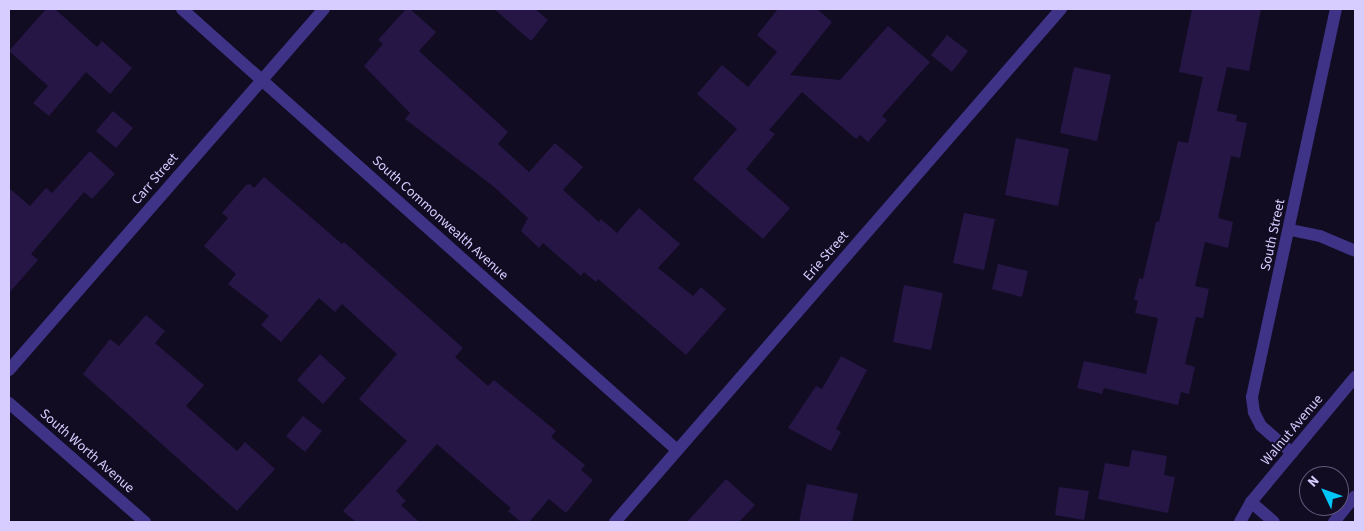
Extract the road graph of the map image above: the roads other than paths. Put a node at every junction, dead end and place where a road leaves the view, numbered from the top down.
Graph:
1 (182, 9) edge
2 (324, 9) edge
3 (1061, 9) edge
4 (1336, 9) edge
5 (262, 80) junction
6 (1290, 230) junction
7 (1355, 251) edge
8 (9, 370) edge
9 (1354, 380) edge
10 (9, 403) edge
11 (677, 450) junction
12 (1292, 452) junction
13 (1355, 496) edge
14 (1251, 502) junction
15 (145, 522) edge
16 (615, 522) edge
17 (1240, 522) edge
18 (1274, 522) edge
19 (1334, 522) edge

1 - 5 street, South Commonwealth Avenue
2 - 5 street, Carr Street
3 - 11 street, Erie Street
4 - 6 street, South Street
5 - 8 street, Carr Street
5 - 11 street, South Commonwealth Avenue
6 - 7 street
6 - 12 street, South Street
9 - 12 street, Walnut Avenue
10 - 15 street, South Worth Avenue
11 - 16 street, Erie Street
12 - 14 street, Walnut Avenue
13 - 19 street
14 - 17 street
14 - 18 street

